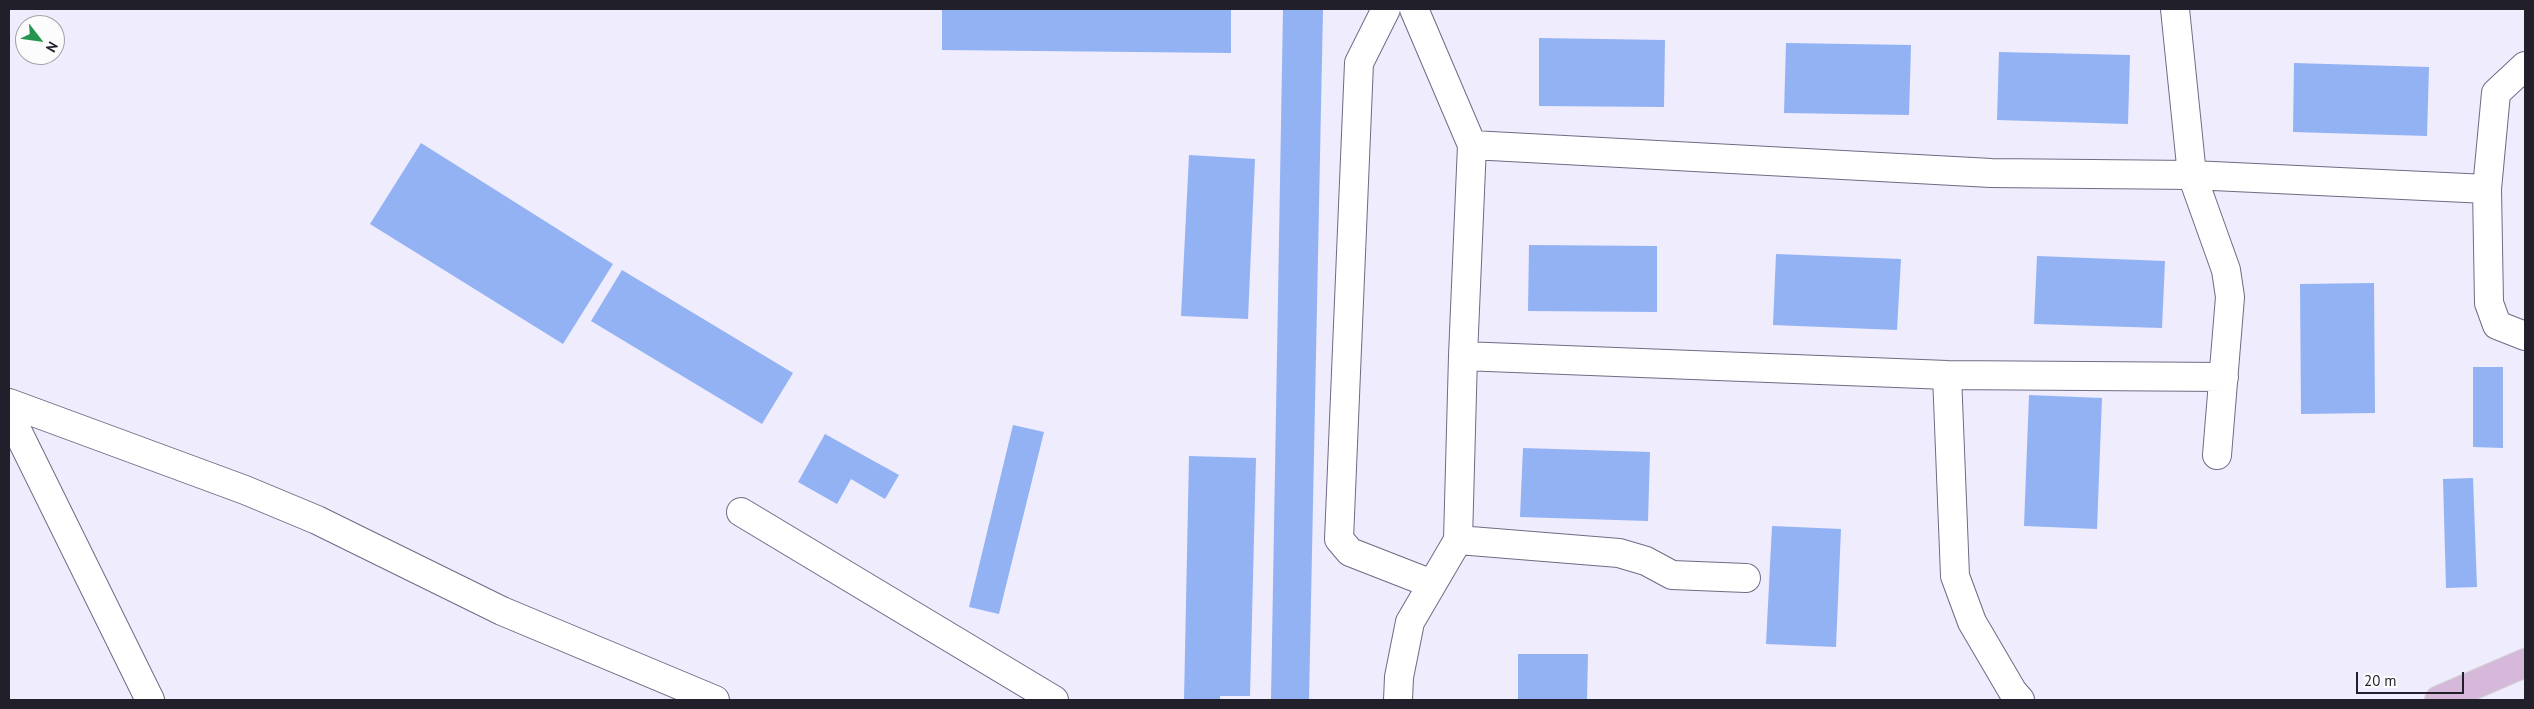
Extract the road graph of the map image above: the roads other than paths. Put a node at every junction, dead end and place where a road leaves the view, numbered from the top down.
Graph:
1 (1386, 9) edge
2 (1414, 9) edge
3 (2175, 9) edge
4 (2525, 66) edge
5 (1472, 146) junction
6 (2192, 175) junction
7 (2487, 190) junction
8 (2525, 336) edge
9 (1463, 356) junction
10 (1948, 375) junction
11 (2224, 377) junction
12 (9, 403) edge
13 (9, 414) edge
14 (2217, 455) dead end
15 (741, 512) dead end
16 (1458, 540) junction
17 (1746, 578) dead end
18 (1432, 584) junction
19 (2525, 663) edge
20 (150, 700) edge
21 (715, 700) edge
22 (1054, 700) edge
23 (1398, 700) edge
24 (2020, 700) edge
25 (2439, 700) edge

1 - 18 street
2 - 5 street
3 - 6 street
4 - 7 street
5 - 6 street
5 - 9 street
6 - 7 street
6 - 11 street
7 - 8 street
9 - 10 street
9 - 16 street
10 - 11 street
10 - 24 street
11 - 14 street
12 - 21 street
13 - 20 street
15 - 22 street
16 - 17 street
16 - 18 street
18 - 23 street
19 - 25 main road

